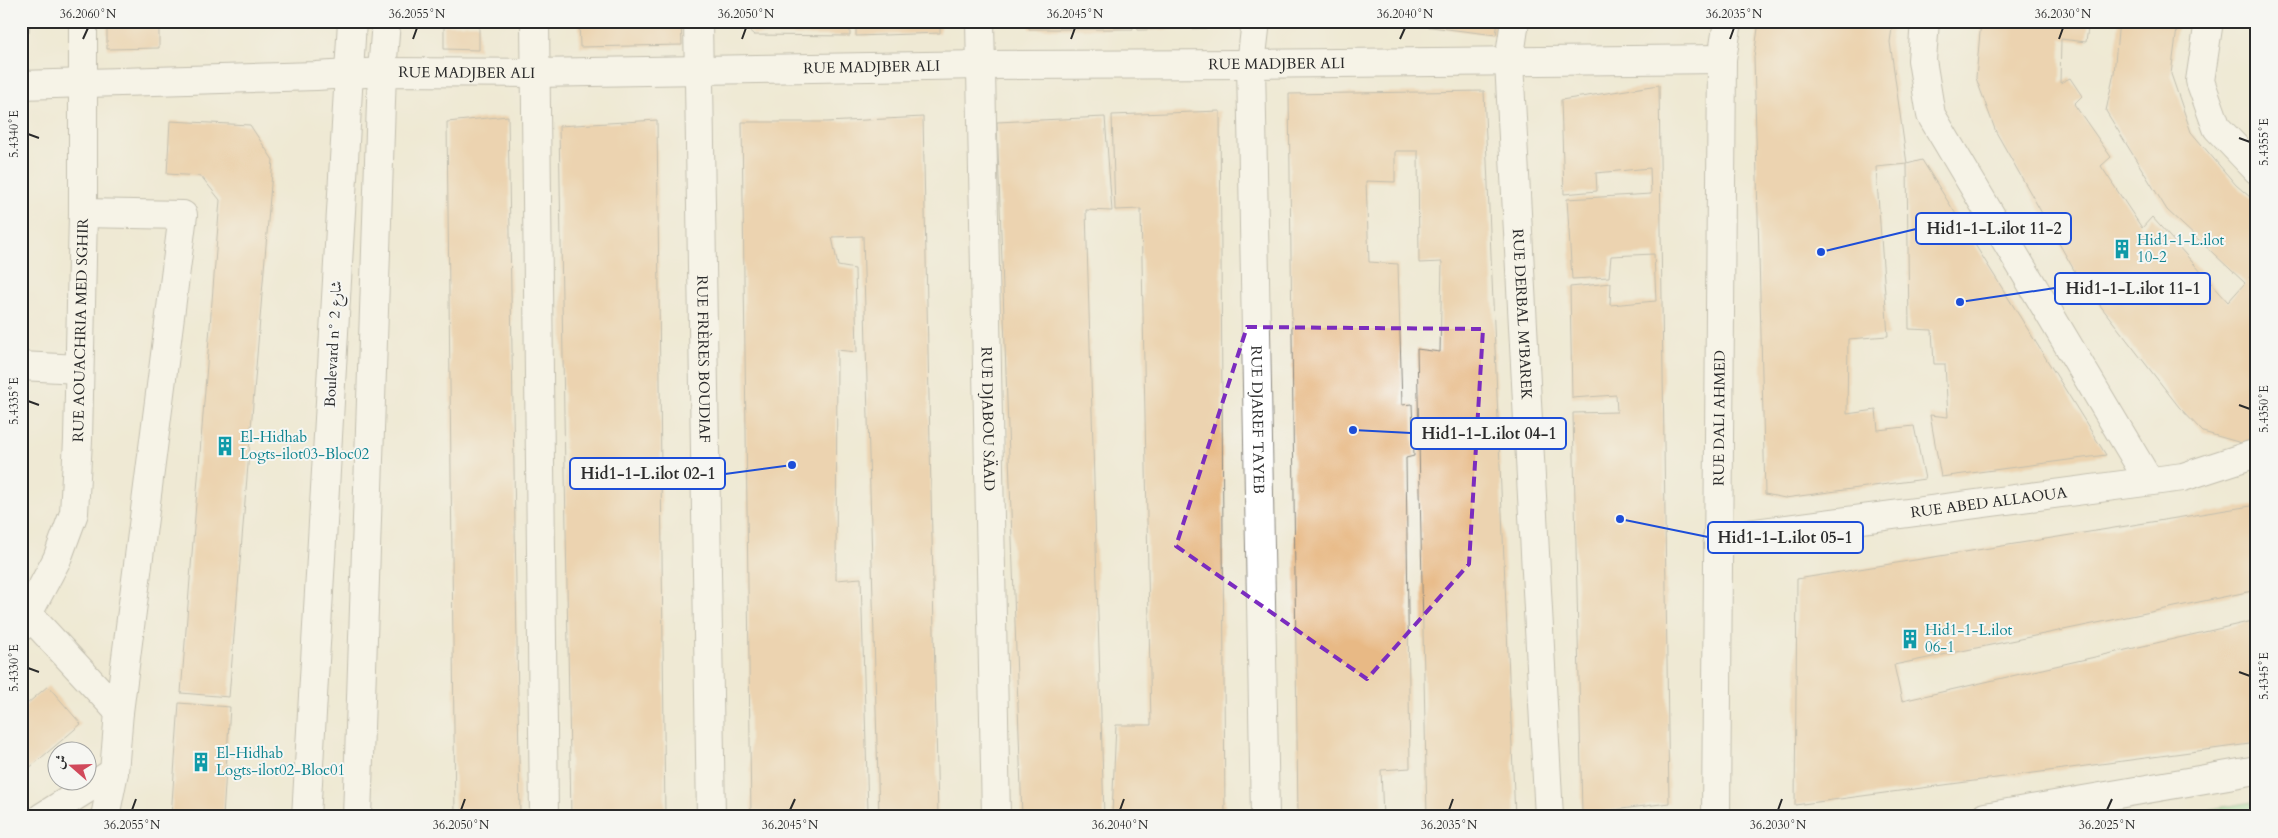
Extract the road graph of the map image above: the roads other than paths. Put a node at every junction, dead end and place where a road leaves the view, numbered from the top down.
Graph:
1 (83, 21) edge
2 (352, 21) edge
3 (386, 21) edge
4 (535, 21) edge
5 (698, 21) edge
6 (980, 21) edge
7 (1256, 21) edge
8 (1515, 21) edge
9 (1728, 21) edge
10 (1925, 21) edge
11 (2209, 21) edge
12 (1722, 59) junction
13 (1509, 62) junction
14 (1251, 64) junction
15 (981, 65) junction
16 (699, 70) junction
17 (382, 72) junction
18 (536, 73) junction
19 (348, 74) junction
20 (83, 83) junction
21 (21, 85) edge
22 (2257, 170) edge
23 (83, 213) junction
24 (21, 366) edge
25 (79, 369) junction
26 (2257, 453) edge
27 (2149, 481) junction
28 (1717, 538) junction
29 (25, 621) edge
30 (119, 712) junction
31 (2257, 770) edge
32 (114, 772) junction
33 (42, 817) edge
34 (106, 817) edge
35 (306, 817) edge
36 (356, 817) edge
37 (544, 817) edge
38 (711, 817) edge
39 (996, 817) edge
40 (1265, 817) edge
41 (1549, 817) edge
42 (1716, 817) edge
43 (1985, 817) edge

1 - 20 street, RUE AOUACHRIA MED SGHIR
2 - 19 street, Boulevard n° شارع 2
3 - 17 street
4 - 18 street
5 - 16 street, RUE FRÈRES BOUDIAF
6 - 15 street, RUE DJABOU SÄAD
7 - 14 street, RUE DJAREF TAYEB
8 - 13 street, RUE DERBAL M'BAREK
9 - 12 street, RUE DALI AHMED
10 - 27 street
11 - 22 street
12 - 13 street, RUE MADJBER ALI
12 - 28 street, RUE DALI AHMED
13 - 14 street, RUE MADJBER ALI
13 - 41 street, RUE DERBAL M'BAREK
14 - 15 street, RUE MADJBER ALI
14 - 40 street, RUE DJAREF TAYEB
15 - 16 street, RUE MADJBER ALI
15 - 39 street, RUE DJABOU SÄAD
16 - 18 street, RUE MADJBER ALI
16 - 38 street, RUE FRÈRES BOUDIAF
17 - 18 street, RUE MADJBER ALI
17 - 19 street, RUE MADJBER ALI
17 - 36 street
18 - 37 street
19 - 20 street, RUE MADJBER ALI
19 - 35 street, Boulevard n° شارع 2
20 - 21 street, RUE MADJBER ALI
20 - 23 street, RUE AOUACHRIA MED SGHIR
23 - 25 street, RUE AOUACHRIA MED SGHIR
23 - 30 street
24 - 25 street
25 - 29 street, RUE AOUACHRIA MED SGHIR
26 - 27 street, RUE ABED ALLAOUA
27 - 28 street, RUE ABED ALLAOUA
28 - 42 street, RUE DALI AHMED
29 - 30 street
30 - 32 street
31 - 43 street
32 - 33 street
32 - 34 street

